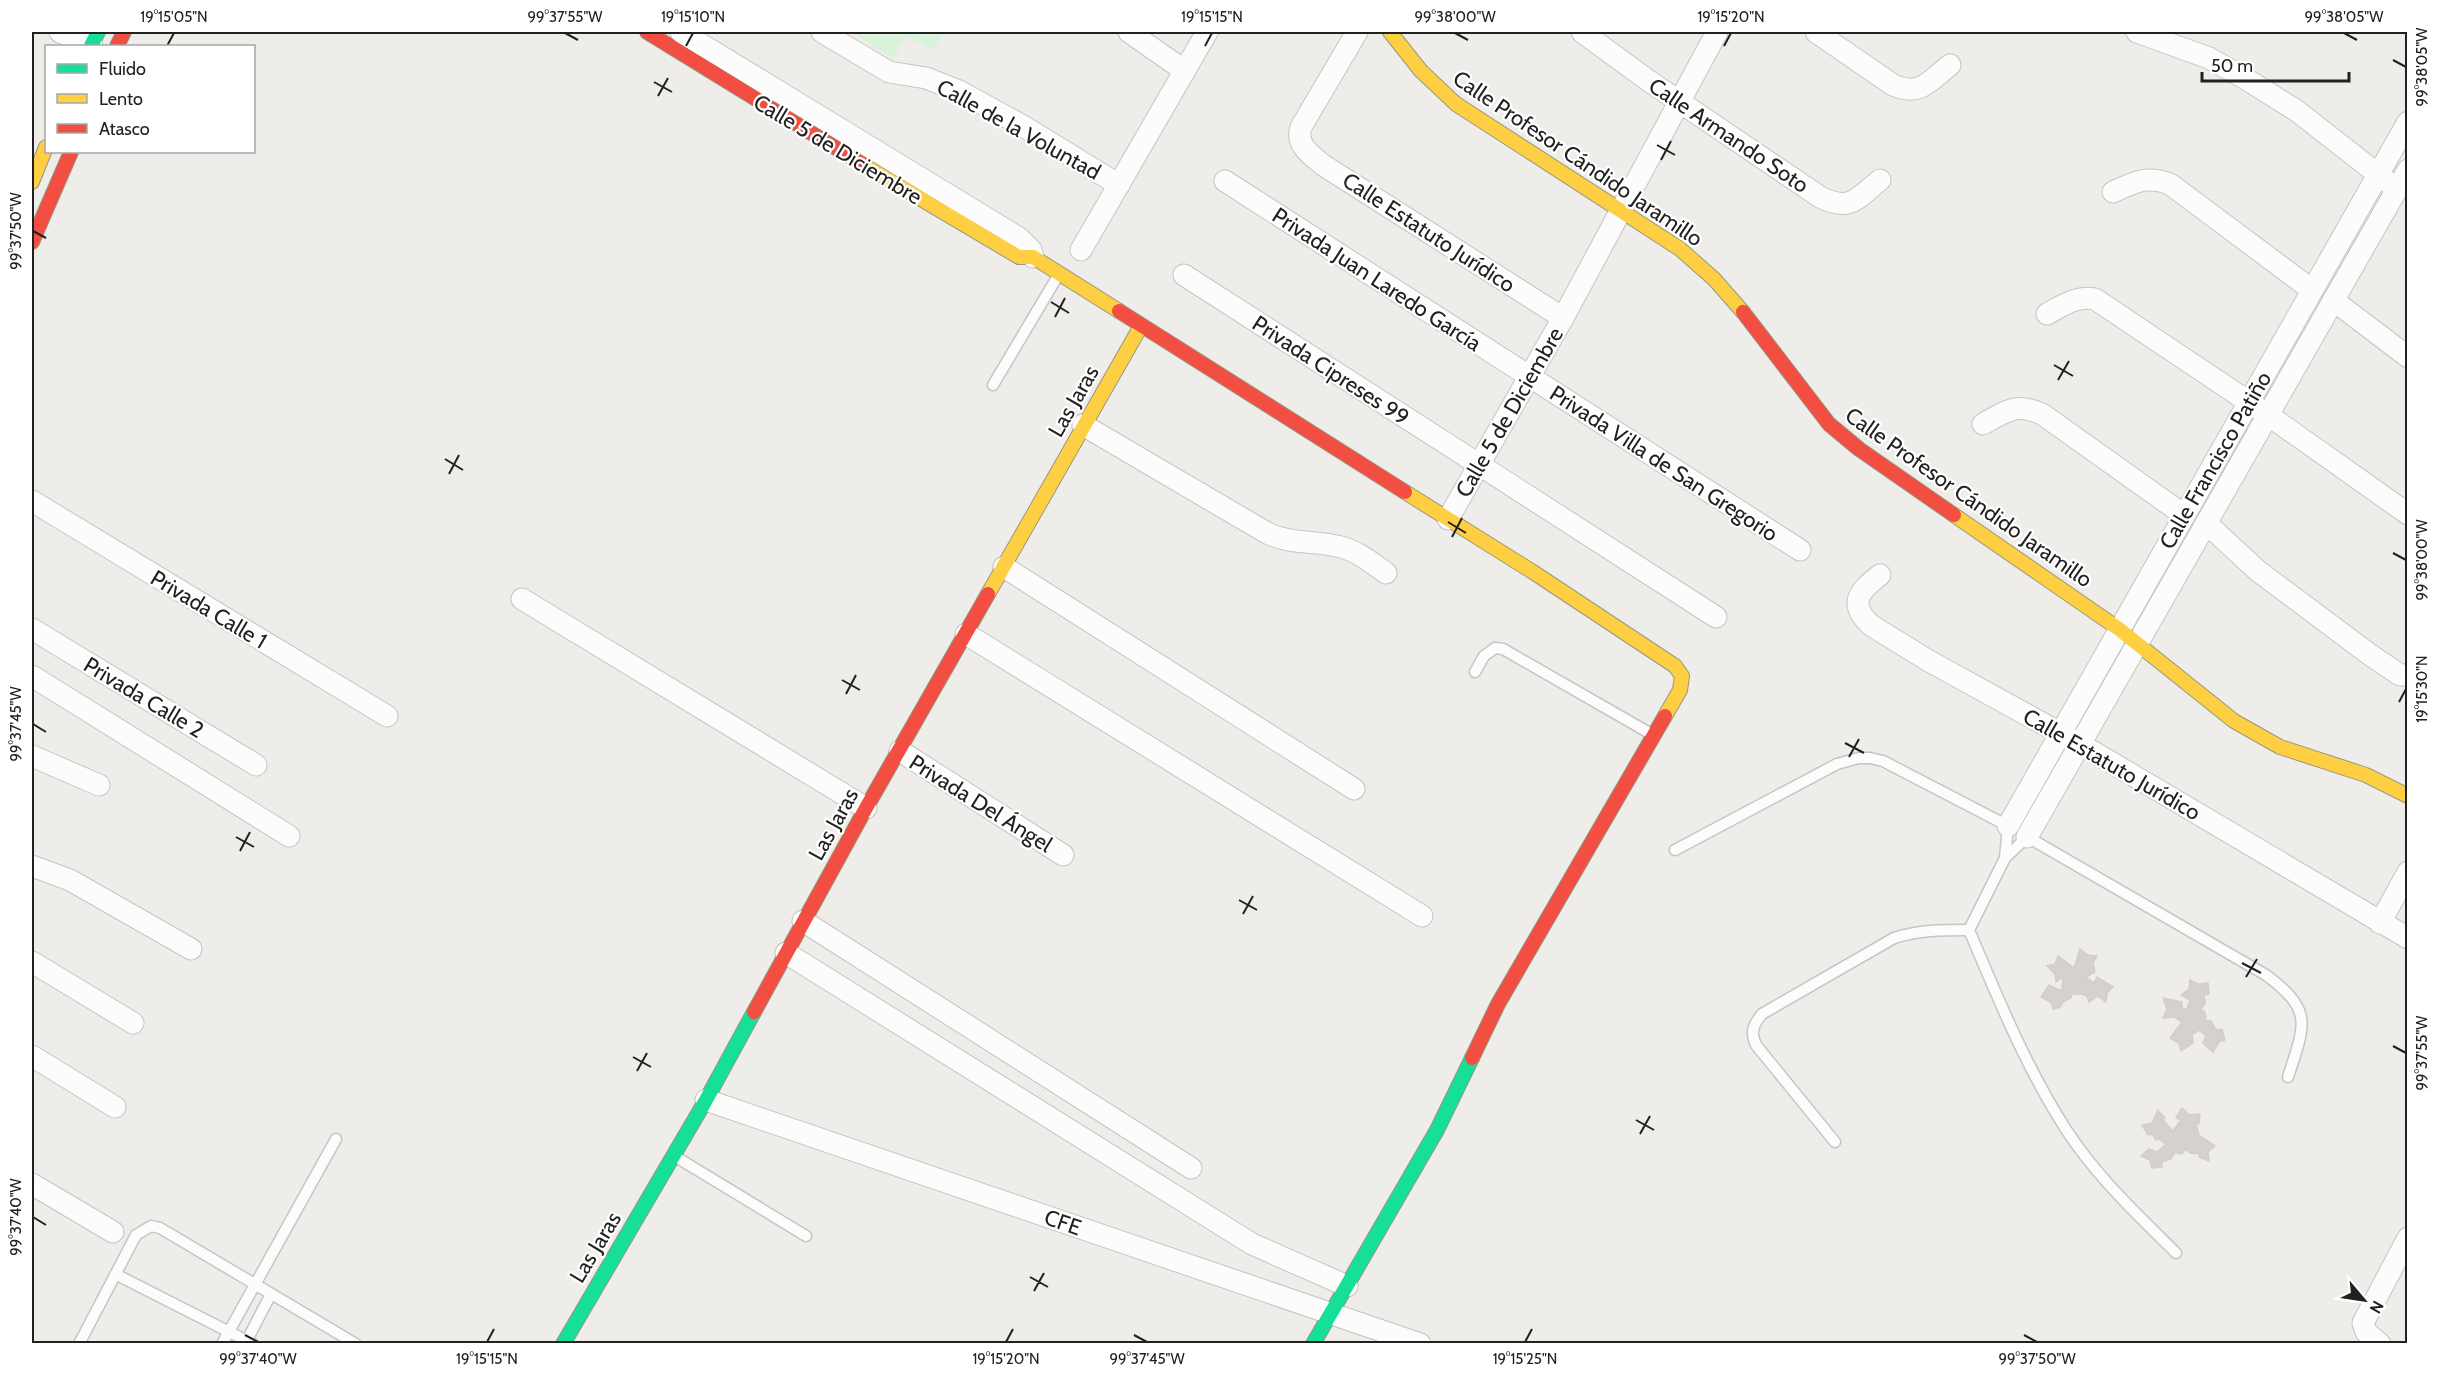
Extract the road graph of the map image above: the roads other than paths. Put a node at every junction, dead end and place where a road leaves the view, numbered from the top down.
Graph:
1 (60, 32) edge
2 (647, 32) edge
3 (681, 32) edge
4 (822, 32) edge
5 (1129, 32) edge
6 (1207, 32) edge
7 (1357, 32) edge
8 (1390, 32) edge
9 (1582, 32) edge
10 (1717, 32) edge
11 (1816, 32) edge
12 (2137, 32) edge
13 (94, 41) edge
14 (1950, 65) dead end
15 (1185, 71) junction
16 (1680, 102) junction
17 (2408, 122) edge
18 (41, 147) edge
19 (71, 153) edge
20 (2408, 170) edge
21 (2379, 173) junction
22 (1880, 180) dead end
23 (1226, 181) dead end
24 (32, 182) edge
25 (1119, 184) junction
26 (2113, 192) dead end
27 (2402, 194) edge
28 (1620, 211) junction
29 (32, 242) edge
30 (1081, 250) dead end
31 (1033, 257) junction
32 (1059, 274) junction
33 (1184, 275) dead end
34 (2312, 290) junction
35 (2333, 300) junction
36 (2046, 314) dead end
37 (1563, 318) junction
38 (1141, 326) junction
39 (2408, 357) edge
40 (1529, 377) junction
41 (993, 386) dead end
42 (2247, 403) junction
43 (2268, 415) junction
44 (1983, 424) dead end
45 (1083, 425) junction
46 (1478, 466) junction
47 (32, 501) edge
48 (2408, 514) edge
49 (2184, 515) junction
50 (1448, 519) junction
51 (2206, 523) junction
52 (1800, 550) dead end
53 (1004, 567) junction
54 (1386, 573) dead end
55 (1880, 575) dead end
56 (522, 599) dead end
57 (1716, 617) dead end
58 (32, 629) edge
59 (2119, 629) junction
60 (966, 634) junction
61 (2137, 644) junction
62 (1475, 672) dead end
63 (2408, 675) edge
64 (32, 676) edge
65 (387, 716) dead end
66 (2060, 733) junction
67 (1653, 735) junction
68 (2080, 744) junction
69 (900, 751) junction
70 (32, 756) edge
71 (256, 765) dead end
72 (99, 785) dead end
73 (1354, 789) dead end
74 (2408, 796) edge
75 (866, 808) junction
76 (2008, 826) junction
77 (289, 836) dead end
78 (2027, 837) junction
79 (1676, 850) dead end
80 (1063, 855) dead end
81 (2005, 858) junction
82 (32, 866) edge
83 (2408, 872) edge
84 (1422, 916) dead end
85 (803, 921) junction
86 (2380, 923) junction
87 (1969, 930) junction
88 (2408, 938) edge
89 (191, 949) dead end
90 (786, 953) junction
91 (32, 962) edge
92 (133, 1023) dead end
93 (32, 1056) edge
94 (2288, 1077) dead end
95 (706, 1101) junction
96 (115, 1107) dead end
97 (336, 1139) dead end
98 (1835, 1142) dead end
99 (674, 1156) junction
100 (1191, 1168) dead end
101 (32, 1184) edge
102 (113, 1232) dead end
103 (806, 1236) dead end
104 (2408, 1238) edge
105 (2176, 1253) dead end
106 (117, 1275) junction
107 (254, 1284) junction
108 (1347, 1286) junction
109 (272, 1294) junction
110 (1330, 1313) junction
111 (228, 1331) junction
112 (248, 1342) edge
113 (78, 1344) edge
114 (222, 1344) edge
115 (356, 1344) edge
116 (563, 1344) edge
117 (1313, 1344) edge
118 (1420, 1344) edge
119 (2380, 1344) edge

1 - 13 street
2 - 31 street, Calle 5 de Diciembre
3 - 31 street, Calle 5 de Diciembre
4 - 25 street, Calle de la Voluntad
5 - 15 street
6 - 15 street
7 - 37 street, Calle Estatuto Jurídico
8 - 28 street, Calle Profesor Cándido Jaramillo
9 - 16 street, Calle Armando Soto
10 - 16 street, Calle 5 de Diciembre
11 - 14 street
12 - 21 street
15 - 25 street
16 - 22 street, Calle Armando Soto
16 - 28 street, Calle 5 de Diciembre
17 - 21 street, Calle Francisco Patiño
18 - 24 street
19 - 29 street
20 - 27 street, Calle Francisco Patiño
21 - 27 street
21 - 34 street, Calle Francisco Patiño
23 - 40 street, Privada Juan Laredo García
25 - 30 street
26 - 34 street
27 - 35 street, Calle Francisco Patiño
28 - 37 street, Calle 5 de Diciembre
28 - 59 street, Calle Profesor Cándido Jaramillo
31 - 32 street, Calle 5 de Diciembre
32 - 38 street, Calle 5 de Diciembre
32 - 41 lane
33 - 46 street, Privada Cipreses 99
34 - 42 street, Calle Francisco Patiño
35 - 39 street
35 - 43 street, Calle Francisco Patiño
36 - 42 street
37 - 40 street, Calle 5 de Diciembre
38 - 45 street, Las Jaras
38 - 50 street, Calle 5 de Diciembre
40 - 46 street, Calle 5 de Diciembre
40 - 52 street, Privada Villa de San Gregorio
42 - 43 street
42 - 49 street, Calle Francisco Patiño
43 - 48 street
43 - 51 street, Calle Francisco Patiño
44 - 49 street
45 - 53 street, Las Jaras
45 - 54 street
46 - 50 street, Calle 5 de Diciembre
46 - 57 street
47 - 65 street, Privada Calle 1
49 - 59 street, Calle Francisco Patiño
50 - 67 street
51 - 61 street, Calle Francisco Patiño
51 - 63 street
53 - 60 street, Las Jaras
53 - 73 street
55 - 66 street, Calle Estatuto Jurídico
56 - 75 street
58 - 71 street, Privada Calle 2
59 - 61 street, Calle Profesor Cándido Jaramillo
59 - 66 street, Calle Francisco Patiño
60 - 69 street, Las Jaras
60 - 84 street
61 - 68 street, Calle Francisco Patiño
61 - 74 street, Calle Profesor Cándido Jaramillo
62 - 67 lane
64 - 77 street
66 - 68 street, Calle Estatuto Jurídico
66 - 76 street, Calle Francisco Patiño
67 - 108 street
68 - 78 street, Calle Francisco Patiño
68 - 86 street, Calle Estatuto Jurídico
69 - 75 street, Las Jaras
69 - 80 street, Privada Del Ángel
70 - 72 street
75 - 85 street, Las Jaras
76 - 78 lane
76 - 79 lane
76 - 81 lane
78 - 81 lane
78 - 94 lane
81 - 87 lane
82 - 89 street
83 - 86 street
85 - 90 street, Las Jaras
85 - 100 street
86 - 88 street, Calle Estatuto Jurídico
87 - 98 lane
87 - 105 lane
90 - 95 street, Las Jaras
90 - 108 street
91 - 92 street
93 - 96 street
95 - 99 street, Las Jaras
95 - 110 street, CFE
97 - 107 lane
99 - 103 lane
99 - 116 street, Las Jaras
101 - 102 street
104 - 119 street
106 - 107 lane
106 - 111 lane
106 - 113 lane
107 - 109 lane
107 - 111 lane
108 - 110 street
109 - 112 lane
109 - 115 lane
110 - 117 street
110 - 118 street, CFE
111 - 112 lane
111 - 114 lane

